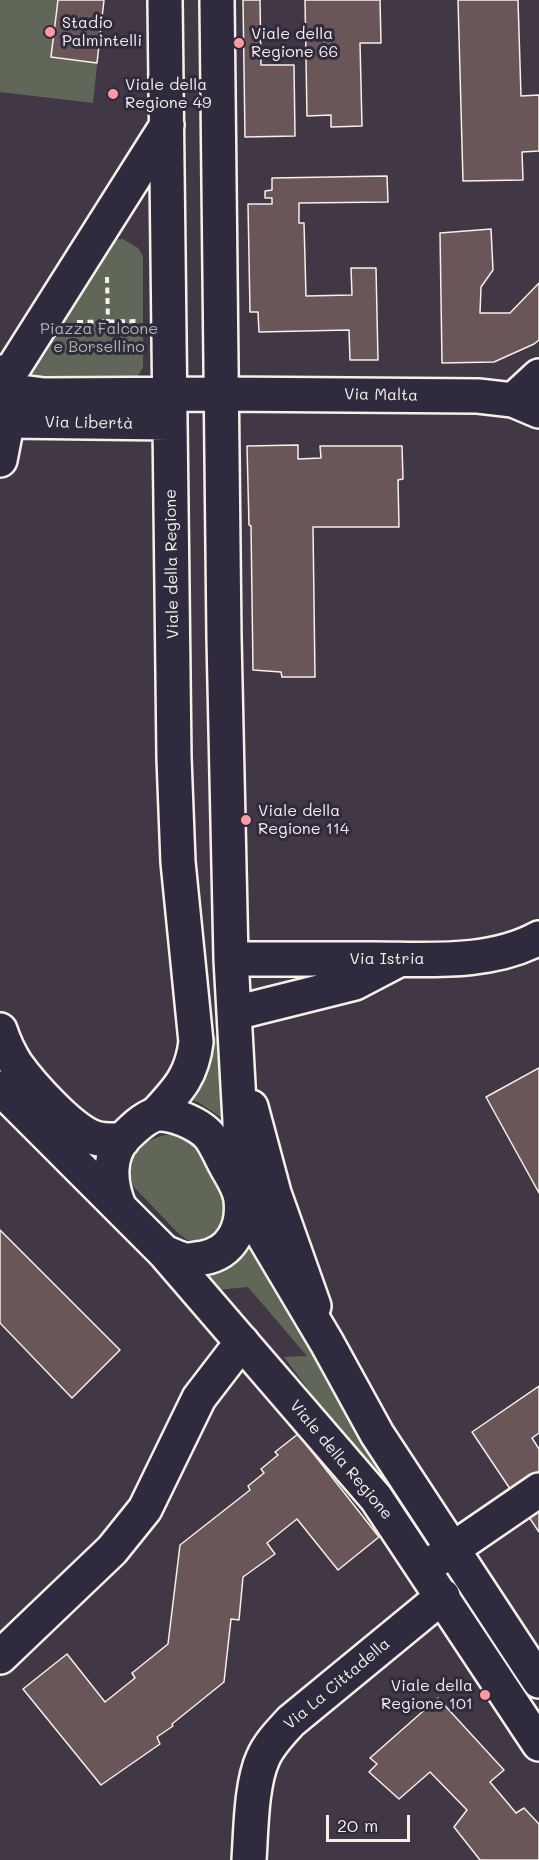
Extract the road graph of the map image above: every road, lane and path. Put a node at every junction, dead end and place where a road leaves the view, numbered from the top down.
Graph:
1 (165, 7) edge
2 (217, 8) edge
3 (166, 125) junction
4 (169, 321) junction
5 (42, 322) junction
6 (539, 376) edge
7 (221, 394) junction
8 (6, 402) edge
9 (526, 406) edge
10 (170, 409) junction
11 (0, 460) edge
12 (173, 638) junction
13 (224, 638) junction
14 (539, 938) edge
15 (231, 959) junction
16 (401, 959) junction
17 (235, 1027) junction
18 (0, 1030) edge
19 (0, 1088) edge
20 (156, 1114) junction
21 (123, 1140) junction
22 (240, 1194) junction
23 (119, 1206) junction
24 (164, 1252) junction
25 (242, 1342) junction
26 (327, 1343) junction
27 (539, 1490) edge
28 (452, 1549) junction
29 (424, 1569) junction
30 (443, 1596) junction
31 (512, 1639) junction
32 (0, 1657) edge
33 (484, 1659) junction
34 (539, 1681) edge
35 (539, 1744) edge
36 (249, 1860) edge

1 - 2 street
1 - 3 street, Viale della Regione
2 - 7 street
3 - 4 street, Viale della Regione
3 - 5 street
4 - 5 path
4 - 10 street, Viale della Regione
5 - 8 street
6 - 9 street
7 - 9 street, Via Malta
7 - 10 street, Via Malta
7 - 13 street
8 - 10 street, Via Libertà
8 - 11 street
10 - 12 street, Viale della Regione
12 - 13 street
12 - 20 street, Viale della Regione
13 - 15 street
14 - 16 street, Via Istria
15 - 16 street, Via Istria
15 - 17 street
16 - 17 street
17 - 22 street
17 - 26 street
18 - 21 street
19 - 23 street
20 - 21 street
20 - 22 street
21 - 23 street
22 - 24 street
22 - 26 street
23 - 24 street
24 - 25 street, Viale della Regione
25 - 29 street, Viale della Regione
25 - 32 street
26 - 28 street
27 - 28 street
28 - 29 street
28 - 31 street
29 - 30 street, Viale della Regione
30 - 33 street, Viale della Regione
30 - 36 street, Via La Cittadella
31 - 33 street
31 - 34 street
33 - 35 street, Viale della Regione

